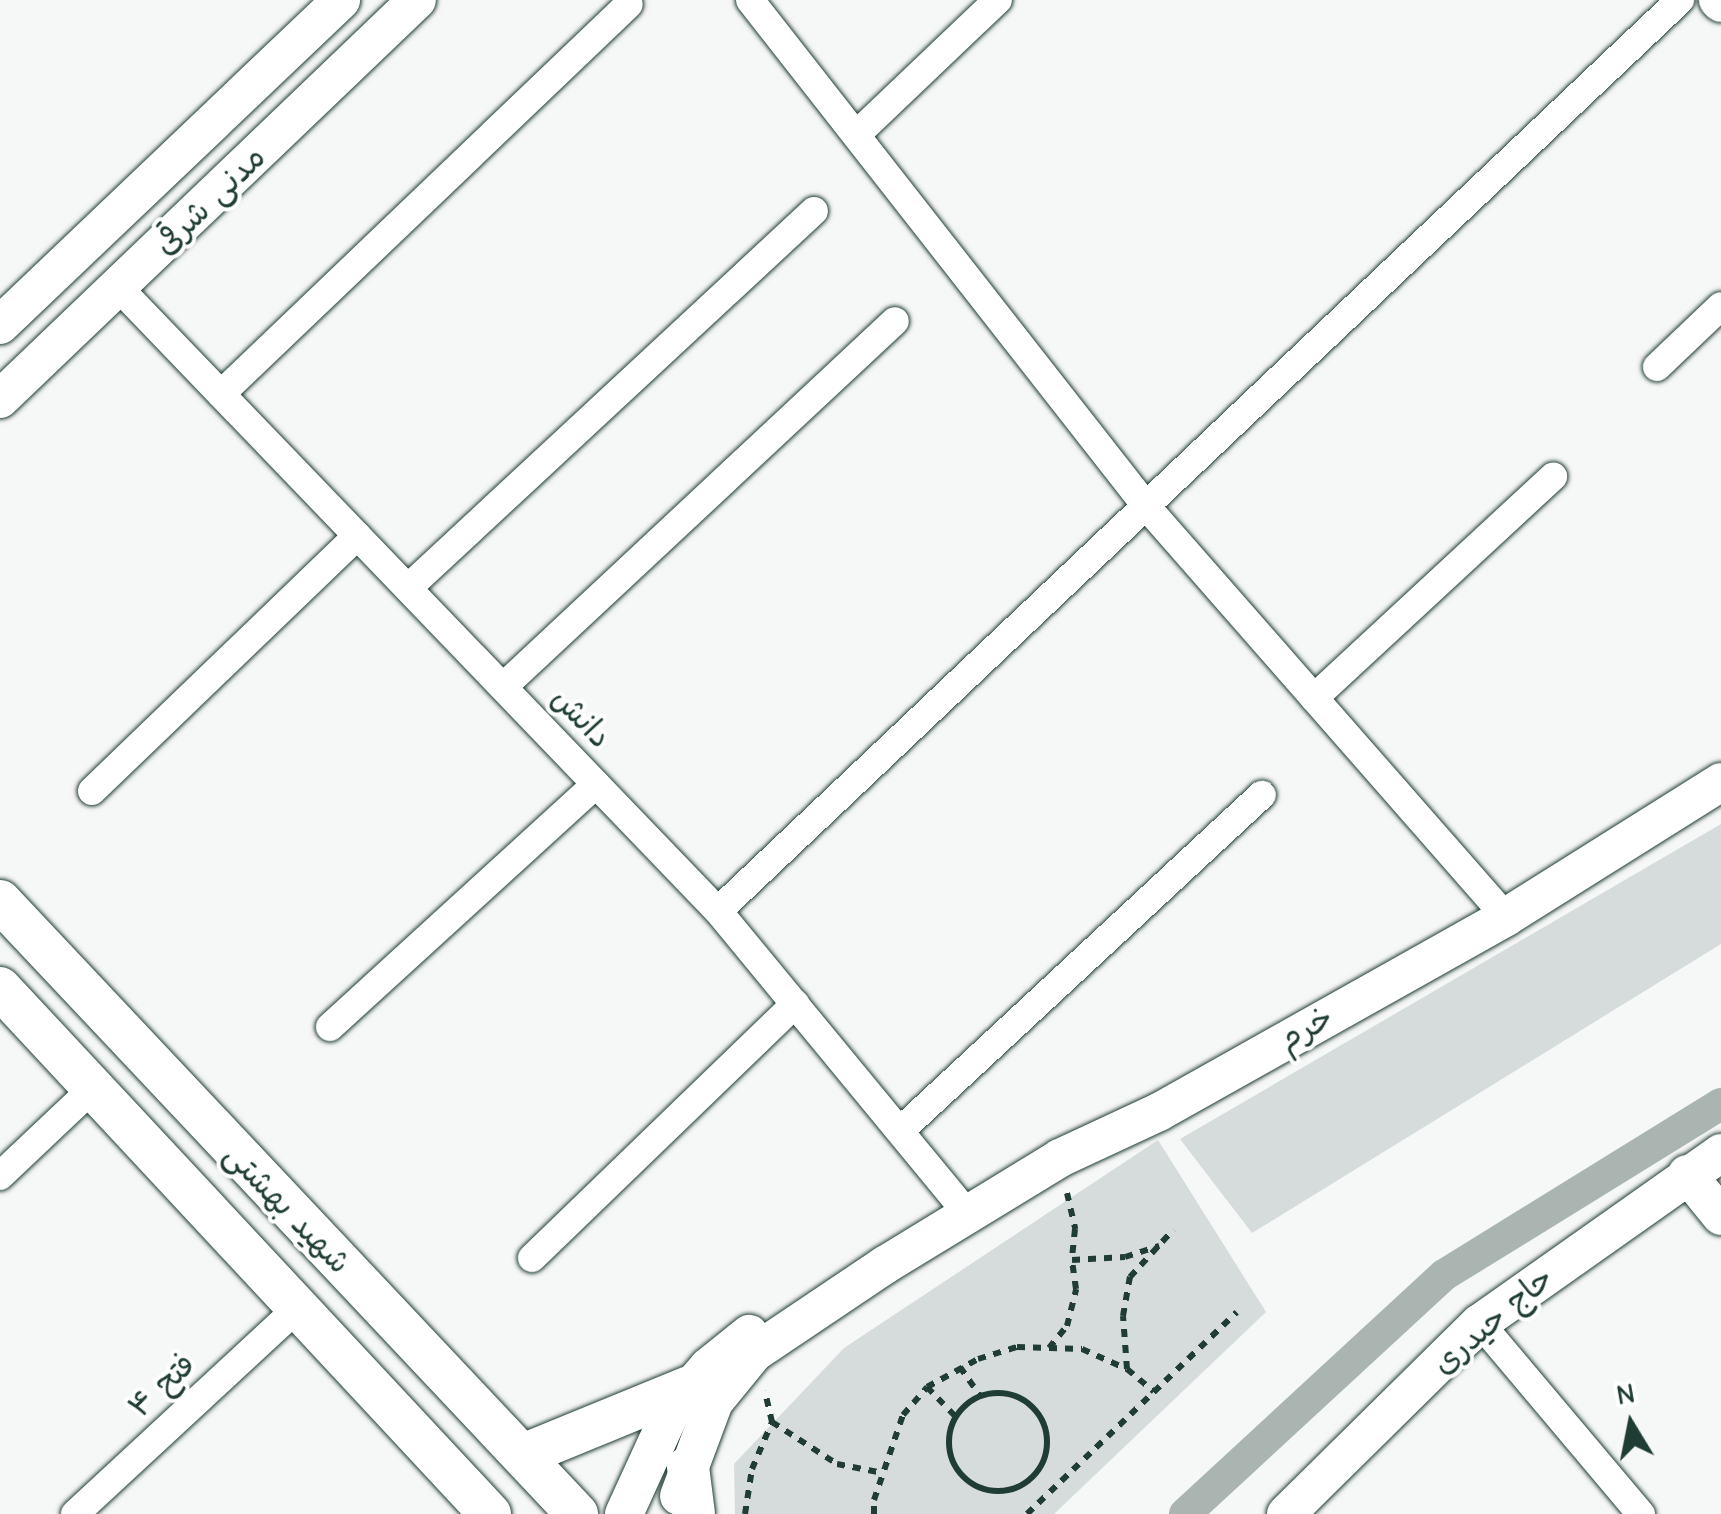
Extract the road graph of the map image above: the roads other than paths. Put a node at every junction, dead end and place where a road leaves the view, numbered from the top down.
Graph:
1 (340, 0) edge
2 (418, 0) edge
3 (750, 0) edge
4 (998, 0) edge
5 (1680, 0) edge
6 (629, 4) dead end
7 (856, 135) junction
8 (814, 211) dead end
9 (119, 288) junction
10 (1721, 306) edge
11 (895, 321) dead end
12 (0, 325) edge
13 (1657, 367) dead end
14 (221, 394) junction
15 (0, 399) edge
16 (1554, 478) dead end
17 (1146, 506) junction
18 (357, 536) junction
19 (408, 588) junction
20 (503, 687) junction
21 (1314, 698) junction
22 (1721, 782) edge
23 (596, 784) junction
24 (92, 790) dead end
25 (1262, 795) dead end
26 (0, 900) edge
27 (718, 911) junction
28 (1506, 917) junction
29 (0, 988) edge
30 (795, 1004) junction
31 (330, 1027) dead end
32 (94, 1088) junction
33 (900, 1131) junction
34 (1721, 1153) edge
35 (240, 1160) junction
36 (1687, 1174) junction
37 (0, 1176) edge
38 (198, 1199) junction
39 (969, 1216) junction
40 (1721, 1216) edge
41 (532, 1258) dead end
42 (885, 1265) junction
43 (296, 1308) junction
44 (1480, 1322) junction
45 (689, 1386) junction
46 (523, 1455) junction
47 (688, 1467) junction
48 (476, 1509) edge
49 (75, 1514) edge
50 (577, 1514) edge
51 (624, 1514) edge
52 (673, 1514) edge
53 (694, 1514) edge
54 (1286, 1514) edge
55 (1641, 1514) edge

1 - 12 street, مدنی شرقی
2 - 9 street, مدنی شرقی
3 - 7 street
4 - 7 street
5 - 17 street
6 - 14 street
7 - 17 street
8 - 19 street
9 - 14 street, دانش
9 - 15 street, مدنی شرقی
10 - 13 street
11 - 20 street
14 - 18 street, دانش
16 - 21 street
17 - 21 street
17 - 27 street
18 - 19 street, دانش
18 - 24 street
19 - 20 street, دانش
20 - 23 street, دانش
21 - 28 street
22 - 28 street, خرم
23 - 27 street, دانش
23 - 31 street
25 - 33 street
26 - 35 main road, شهید بهشتی
27 - 30 street, دانش
28 - 39 street, خرم
29 - 32 main road, شهید بهشتی
30 - 33 street, دانش
30 - 41 street
32 - 37 street
32 - 38 main road, شهید بهشتی
33 - 39 street, دانش
34 - 36 street, حاج حیدری
35 - 38 main road
35 - 46 main road, شهید بهشتی
36 - 40 street
36 - 44 street, حاج حیدری
38 - 43 main road, شهید بهشتی
39 - 42 street, خرم
42 - 45 street, خرم
42 - 47 street, خرم
43 - 48 main road, شهید بهشتی
43 - 49 street, فتح ۴
44 - 54 street, حاج حیدری
44 - 55 street
45 - 46 main road
45 - 51 street, خرم
46 - 50 main road, شهید بهشتی
47 - 52 street, خرم
47 - 53 main road

